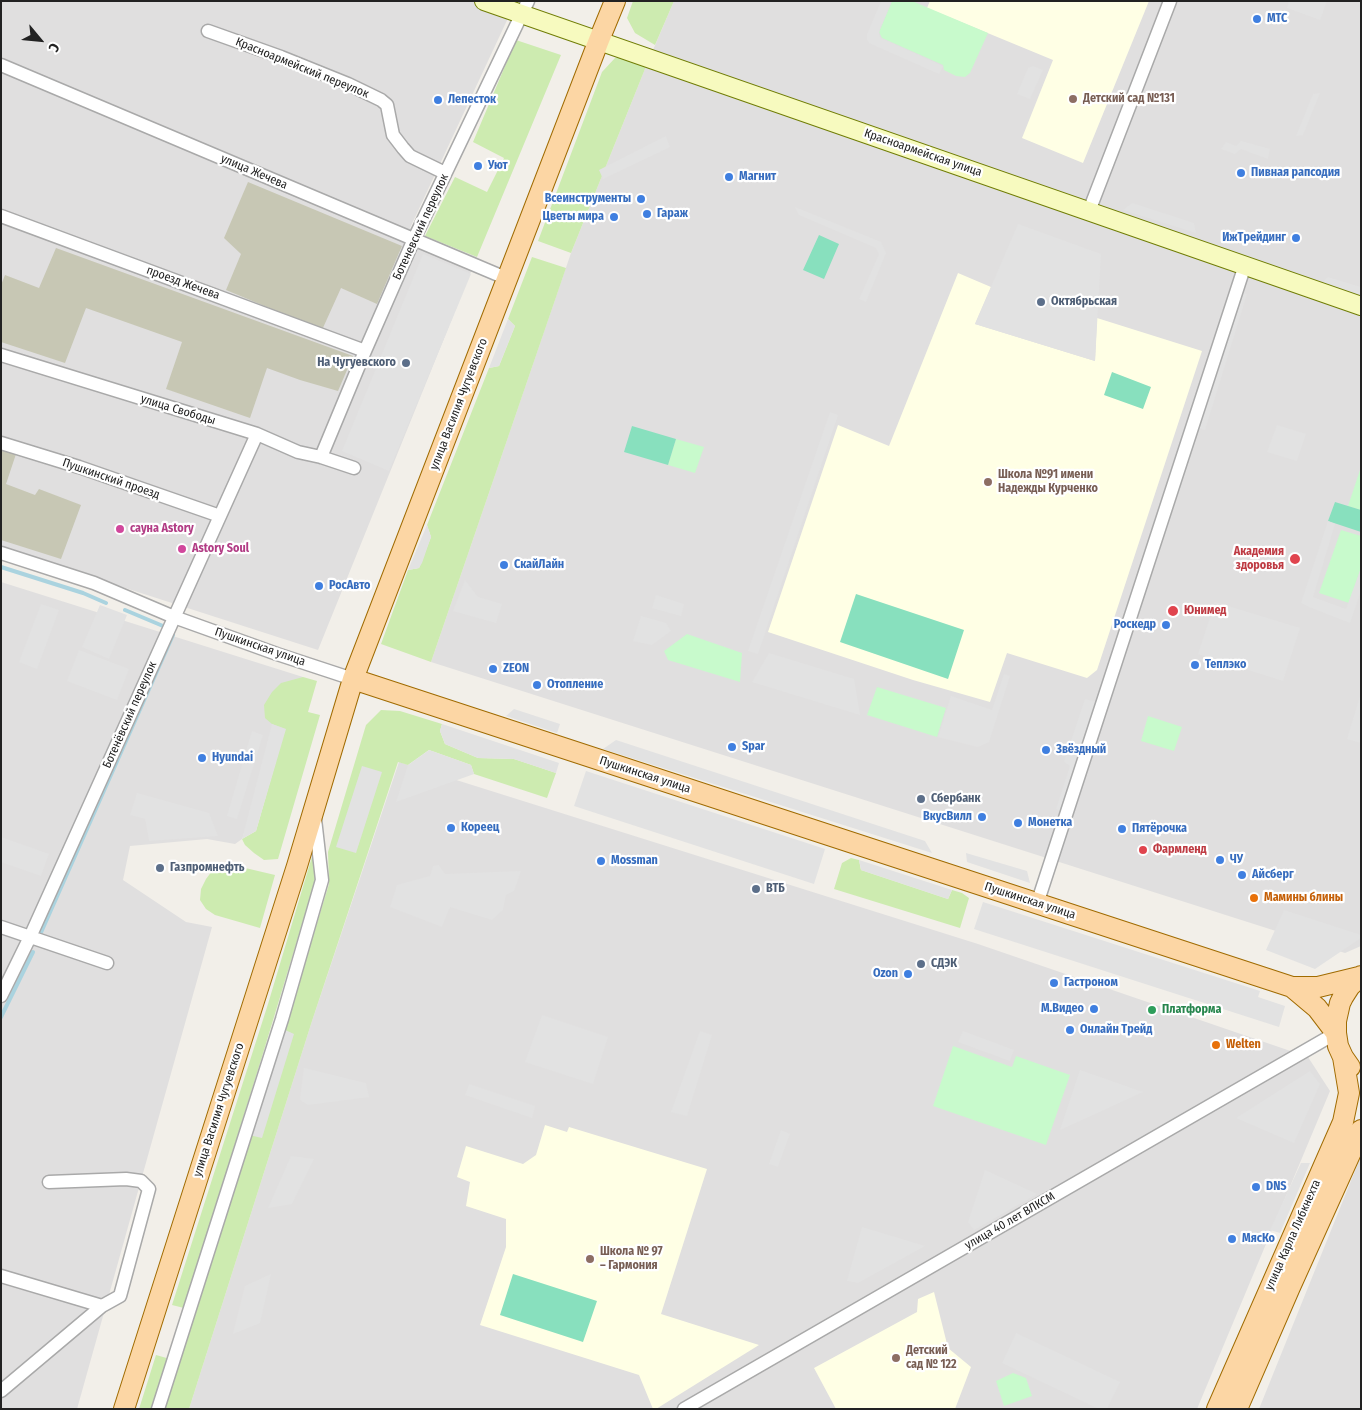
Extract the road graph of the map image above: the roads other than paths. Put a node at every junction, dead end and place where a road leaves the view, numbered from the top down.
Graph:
1 (484, 1) edge
2 (615, 1) edge
3 (1170, 1) edge
4 (524, 8) edge
5 (208, 31) dead end
6 (599, 40) junction
7 (1, 65) edge
8 (446, 173) junction
9 (1089, 211) junction
10 (1, 216) edge
11 (414, 239) junction
12 (1245, 266) junction
13 (508, 279) junction
14 (1361, 306) edge
15 (365, 350) junction
16 (1, 355) edge
17 (257, 434) junction
18 (1, 443) edge
19 (321, 457) junction
20 (354, 468) dead end
21 (220, 516) junction
22 (1, 553) edge
23 (174, 617) junction
24 (353, 679) junction
25 (314, 810) junction
26 (1037, 904) junction
27 (1, 927) edge
28 (30, 937) junction
29 (107, 963) dead end
30 (1360, 976) edge
31 (1292, 987) junction
32 (1, 996) edge
33 (1336, 1034) junction
34 (1343, 1058) junction
35 (1361, 1078) edge
36 (1361, 1130) edge
37 (50, 1182) dead end
38 (1, 1276) edge
39 (102, 1306) junction
40 (1, 1391) edge
41 (124, 1409) edge
42 (158, 1409) edge
43 (684, 1409) edge
44 (1217, 1409) edge
45 (1237, 1409) edge

1 - 4 street, Красноармейская улица
2 - 6 main road, улица Василия Чугуевского
3 - 9 street
4 - 6 street, Красноармейская улица
4 - 8 street, Ботеневский переулок
5 - 8 street, Красноармейский переулок
6 - 9 street, Красноармейская улица
6 - 13 main road, улица Василия Чугуевского
7 - 11 street, улица Жечева
8 - 11 street, Ботеневский переулок
9 - 12 street, Красноармейская улица
10 - 15 street, проезд Жечева
11 - 13 street, улица Жечева
11 - 15 street, Ботеневский переулок
12 - 14 street, Красноармейская улица
12 - 26 street
13 - 24 main road, улица Василия Чугуевского
15 - 19 street, Ботеневский переулок
16 - 17 street, улица Свободы
17 - 19 street, улица Свободы
17 - 21 street, Ботенёвский переулок
18 - 21 street, Пушкинский проезд
19 - 20 street, улица Свободы
21 - 23 street, Ботенёвский переулок
22 - 23 street, Пушкинская улица
23 - 24 street, Пушкинская улица
23 - 28 street, Ботенёвский переулок
24 - 25 main road, улица Василия Чугуевского
24 - 26 main road, Пушкинская улица
25 - 41 main road, улица Василия Чугуевского
25 - 42 street, улица Василия Чугуевского
26 - 31 main road, Пушкинская улица
27 - 28 street
28 - 29 street
28 - 32 street, Ботенёвский переулок
30 - 31 main road, Пушкинская улица
30 - 33 main road
31 - 33 main road, Пушкинская улица
33 - 34 main road, улица Карла Либкнехта
33 - 43 street, улица 40 лет ВЛКСМ
34 - 35 main road
34 - 44 main road, улица Карла Либкнехта
36 - 45 main road, улица Карла Либкнехта
37 - 39 street
38 - 39 street
39 - 40 street

